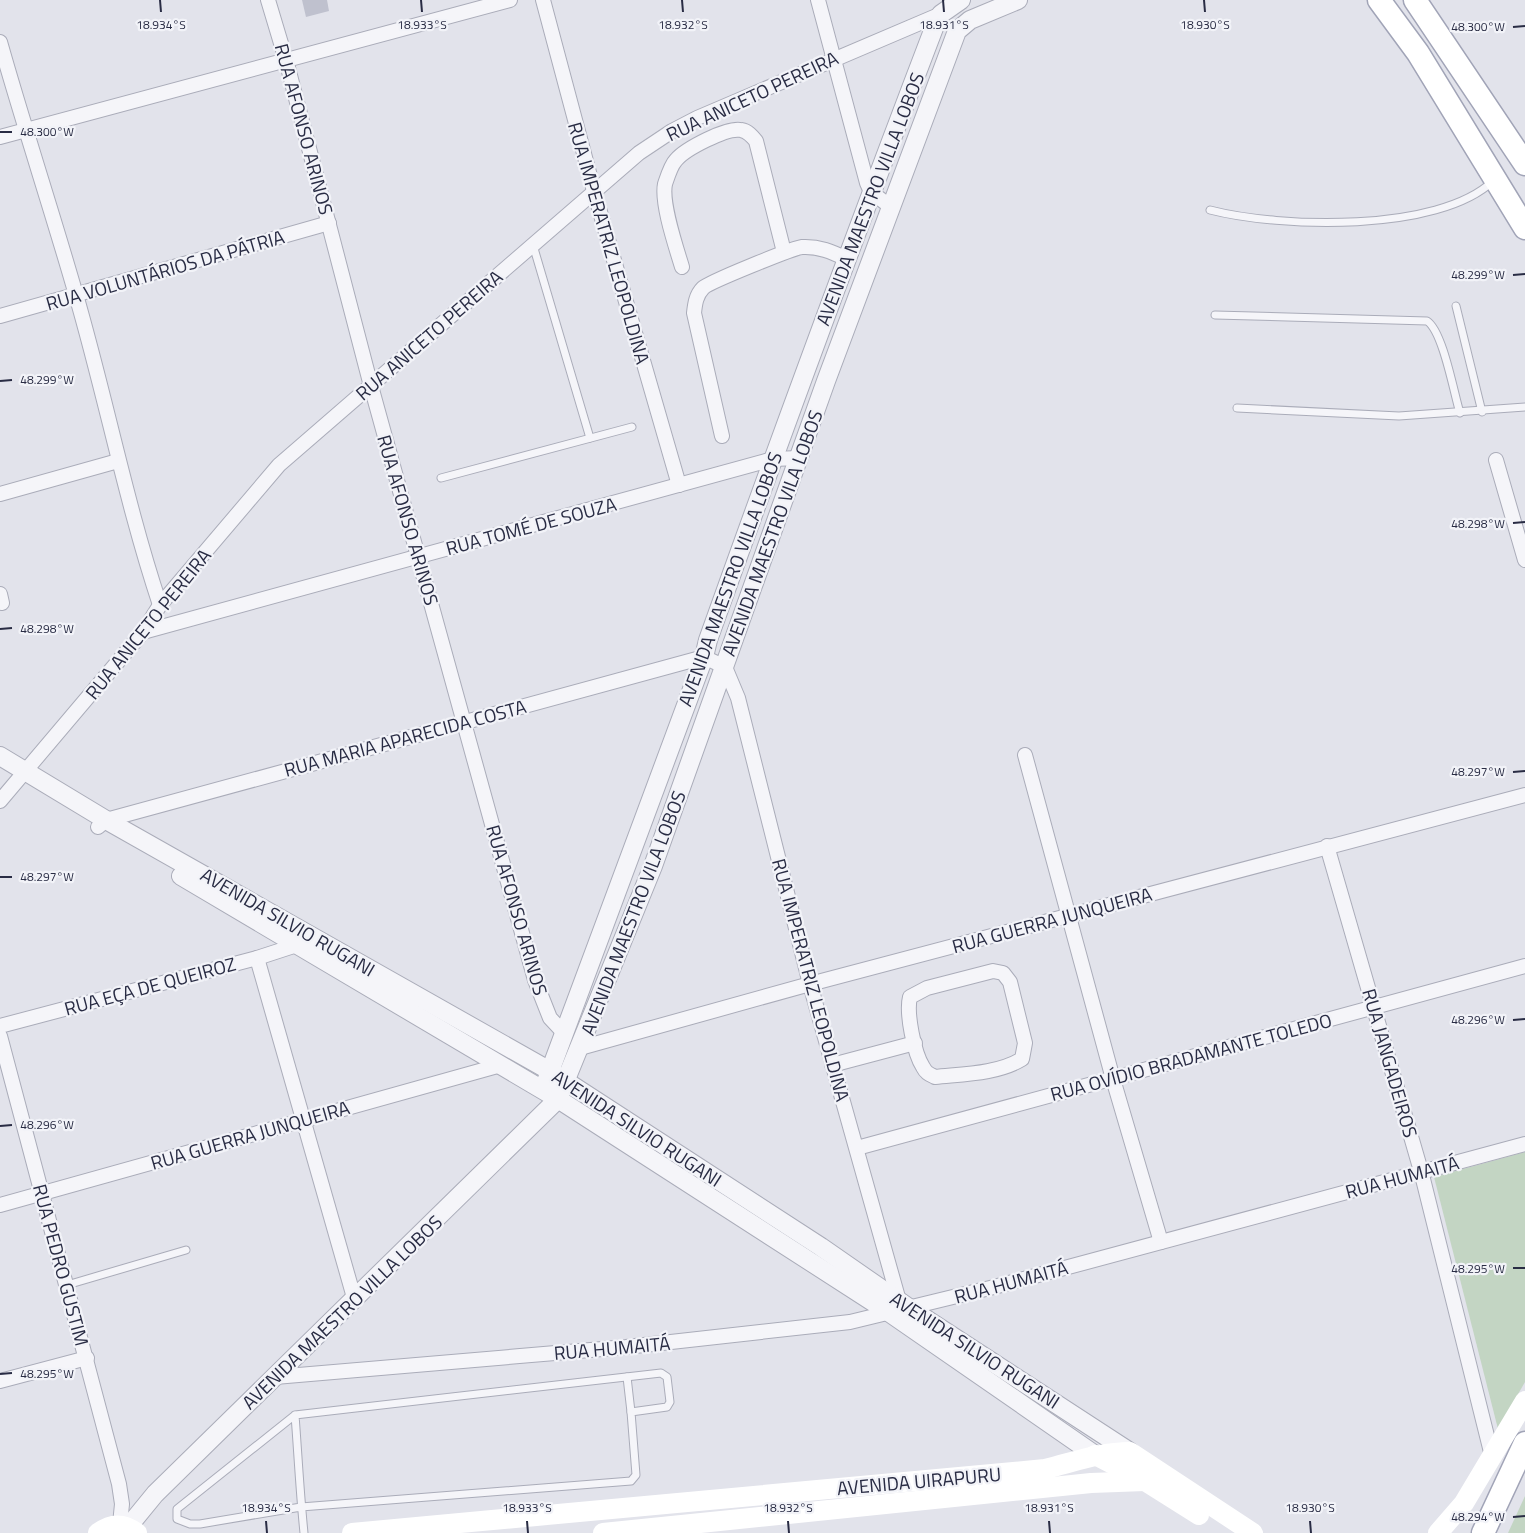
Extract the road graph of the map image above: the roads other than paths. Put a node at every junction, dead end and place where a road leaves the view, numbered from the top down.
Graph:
1 (268, 0) edge
2 (510, 0) edge
3 (542, 0) edge
4 (818, 0) edge
5 (961, 0) edge
6 (1018, 0) edge
7 (1379, 0) edge
8 (1416, 1) edge
9 (941, 14) junction
10 (0, 42) edge
11 (833, 58) junction
12 (286, 60) junction
13 (24, 130) junction
14 (0, 137) edge
15 (1525, 164) edge
16 (1525, 173) edge
17 (1495, 179) junction
18 (594, 191) junction
19 (871, 192) junction
20 (892, 207) junction
21 (1210, 210) dead end
22 (329, 223) junction
23 (1525, 228) edge
24 (533, 245) junction
25 (784, 252) junction
26 (847, 259) junction
27 (682, 267) dead end
28 (76, 296) junction
29 (1456, 306) dead end
30 (1215, 315) dead end
31 (0, 316) edge
32 (371, 386) junction
33 (1237, 408) dead end
34 (1525, 408) edge
35 (1482, 412) junction
36 (1460, 413) junction
37 (632, 427) dead end
38 (722, 436) dead end
39 (590, 438) junction
40 (799, 458) junction
41 (773, 459) junction
42 (1496, 460) dead end
43 (118, 462) junction
44 (441, 478) dead end
45 (679, 485) junction
46 (0, 494) edge
47 (418, 556) junction
48 (1525, 560) edge
49 (160, 605) junction
50 (144, 632) junction
51 (704, 657) junction
52 (724, 667) junction
53 (464, 722) junction
54 (1025, 755) dead end
55 (0, 756) edge
56 (0, 770) edge
57 (22, 775) junction
58 (1525, 795) edge
59 (0, 801) edge
60 (102, 823) junction
61 (1327, 846) junction
62 (1068, 916) junction
63 (316, 938) junction
64 (299, 945) junction
65 (257, 958) junction
66 (1525, 966) edge
67 (810, 984) junction
68 (1373, 1007) junction
69 (0, 1026) edge
70 (564, 1033) junction
71 (0, 1036) edge
72 (916, 1043) junction
73 (580, 1048) junction
74 (500, 1065) junction
75 (832, 1065) junction
76 (550, 1072) junction
77 (1113, 1078) junction
78 (566, 1082) junction
79 (543, 1089) junction
80 (558, 1099) junction
81 (304, 1120) junction
82 (1525, 1144) edge
83 (856, 1148) junction
84 (1421, 1172) junction
85 (42, 1194) junction
86 (0, 1206) edge
87 (1161, 1242) junction
88 (186, 1250) dead end
89 (67, 1285) junction
90 (355, 1301) junction
91 (899, 1307) junction
92 (86, 1358) junction
93 (276, 1377) junction
94 (627, 1377) junction
95 (0, 1381) edge
96 (1525, 1401) edge
97 (631, 1412) junction
98 (295, 1415) junction
99 (1525, 1443) edge
100 (1130, 1452) junction
101 (1095, 1454) junction
102 (1492, 1456) junction
103 (1145, 1481) junction
104 (302, 1506) junction
105 (651, 1507) junction
106 (128, 1528) edge
107 (652, 1528) junction
108 (98, 1533) edge
109 (304, 1533) edge
110 (352, 1533) edge
111 (603, 1533) edge
112 (1227, 1533) edge
113 (1253, 1533) edge
114 (1438, 1533) edge
115 (1483, 1533) edge

1 - 12 street, RUA AFONSO ARINOS
2 - 12 street
3 - 18 street, RUA IMPERATRIZ LEOPOLDINA
4 - 11 street
5 - 9 street, RUA ANICETO PEREIRA
6 - 20 street, AVENIDA MAESTRO VILA LOBOS
7 - 17 main road
8 - 15 main road
9 - 11 street, RUA ANICETO PEREIRA
9 - 19 street, AVENIDA MAESTRO VILLA LOBOS
10 - 13 street
11 - 18 street, RUA ANICETO PEREIRA
11 - 19 street
12 - 13 street
12 - 22 street, RUA AFONSO ARINOS
13 - 14 street
13 - 28 street
16 - 17 main road
17 - 21 lane
17 - 23 main road
18 - 24 street, RUA ANICETO PEREIRA
18 - 45 street, RUA IMPERATRIZ LEOPOLDINA
19 - 20 street
19 - 26 street, AVENIDA MAESTRO VILLA LOBOS
20 - 40 street, AVENIDA MAESTRO VILA LOBOS
22 - 28 street, RUA VOLUNTÁRIOS DA PÁTRIA
22 - 32 street, RUA AFONSO ARINOS
24 - 32 street, RUA ANICETO PEREIRA
24 - 39 lane
25 - 26 street
25 - 27 street
25 - 38 street
26 - 41 street, AVENIDA MAESTRO VILLA LOBOS
28 - 31 street, RUA VOLUNTÁRIOS DA PÁTRIA
28 - 43 street
29 - 35 lane
30 - 36 lane
32 - 47 street, RUA AFONSO ARINOS
32 - 49 street, RUA ANICETO PEREIRA
33 - 36 lane
34 - 35 lane
35 - 36 lane
37 - 39 lane
39 - 44 lane
40 - 41 street, RUA TOMÉ DE SOUZA
40 - 52 street, AVENIDA MAESTRO VILA LOBOS
41 - 45 street, RUA TOMÉ DE SOUZA
41 - 51 street, AVENIDA MAESTRO VILLA LOBOS
42 - 48 street
43 - 46 street
43 - 49 street
45 - 47 street, RUA TOMÉ DE SOUZA
47 - 50 street, RUA TOMÉ DE SOUZA
47 - 53 street, RUA AFONSO ARINOS
49 - 50 street, RUA ANICETO PEREIRA
50 - 57 street, RUA ANICETO PEREIRA
51 - 52 street
51 - 53 street, RUA MARIA APARECIDA COSTA
51 - 70 street, AVENIDA MAESTRO VILLA LOBOS
52 - 67 street, RUA IMPERATRIZ LEOPOLDINA
52 - 73 street, AVENIDA MAESTRO VILA LOBOS
53 - 60 street, RUA MARIA APARECIDA COSTA
53 - 70 street, RUA AFONSO ARINOS
54 - 62 street
55 - 57 street, AVENIDA SILVIO RUGANI
56 - 57 street, AVENIDA SILVIO RUGANI
57 - 59 street, RUA ANICETO PEREIRA
57 - 60 street, AVENIDA SILVIO RUGANI
58 - 61 street, RUA GUERRA JUNQUEIRA
60 - 63 street, AVENIDA SILVIO RUGANI
60 - 64 street, AVENIDA SILVIO RUGANI
61 - 62 street, RUA GUERRA JUNQUEIRA
61 - 68 street, RUA JANGADEIROS
62 - 67 street, RUA GUERRA JUNQUEIRA
62 - 77 street
63 - 64 street, RUA EÇA DE QUEIROZ
63 - 76 street, AVENIDA SILVIO RUGANI
64 - 65 street, RUA EÇA DE QUEIROZ
64 - 74 street, AVENIDA SILVIO RUGANI
65 - 69 street, RUA EÇA DE QUEIROZ
65 - 81 street
66 - 68 street, RUA OVÍDIO BRADAMANTE TOLEDO
67 - 73 street, RUA GUERRA JUNQUEIRA
67 - 75 street, RUA IMPERATRIZ LEOPOLDINA
68 - 77 street, RUA OVÍDIO BRADAMANTE TOLEDO
68 - 84 street, RUA JANGADEIROS
70 - 76 street, AVENIDA MAESTRO VILLA LOBOS
71 - 85 street, RUA PEDRO GUSTIM
72 - 72 street
72 - 75 street
73 - 78 street, AVENIDA MAESTRO VILA LOBOS
74 - 79 street, AVENIDA SILVIO RUGANI
74 - 81 street, RUA GUERRA JUNQUEIRA
75 - 83 street, RUA IMPERATRIZ LEOPOLDINA
76 - 78 street, AVENIDA SILVIO RUGANI
76 - 79 street, AVENIDA MAESTRO VILLA LOBOS
77 - 83 street, RUA OVÍDIO BRADAMANTE TOLEDO
77 - 87 street
78 - 80 street, AVENIDA MAESTRO VILA LOBOS
78 - 91 street, AVENIDA SILVIO RUGANI
79 - 80 street, AVENIDA SILVIO RUGANI
80 - 90 street, AVENIDA MAESTRO VILLA LOBOS
80 - 91 street, AVENIDA SILVIO RUGANI
81 - 85 street, RUA GUERRA JUNQUEIRA
81 - 90 street
82 - 84 street, RUA HUMAITÁ
83 - 91 street, RUA IMPERATRIZ LEOPOLDINA
84 - 87 street, RUA HUMAITÁ
84 - 102 street, RUA JANGADEIROS
85 - 86 street, RUA GUERRA JUNQUEIRA
85 - 89 street, RUA PEDRO GUSTIM
87 - 91 street, RUA HUMAITÁ
88 - 89 lane
89 - 92 street, RUA PEDRO GUSTIM
90 - 93 street, AVENIDA MAESTRO VILLA LOBOS
91 - 93 street, RUA HUMAITÁ
91 - 100 street, AVENIDA SILVIO RUGANI
91 - 101 street, AVENIDA SILVIO RUGANI
92 - 95 street
92 - 106 street, RUA PEDRO GUSTIM
93 - 106 street, AVENIDA MAESTRO VILLA LOBOS
94 - 97 lane
94 - 97 lane
94 - 98 lane
96 - 102 main road
97 - 104 lane
98 - 104 lane
98 - 104 lane
99 - 115 main road
100 - 101 main road, AVENIDA UIRAPURU
100 - 113 main road, AVENIDA SILVIO RUGANI
101 - 103 main road, AVENIDA SILVIO RUGANI
101 - 105 main road, AVENIDA UIRAPURU
102 - 114 main road
103 - 107 main road, AVENIDA UIRAPURU
103 - 112 main road, AVENIDA SILVIO RUGANI
104 - 109 lane
105 - 107 main road
105 - 110 main road, AVENIDA UIRAPURU
106 - 108 main road
107 - 111 main road, AVENIDA UIRAPURU

